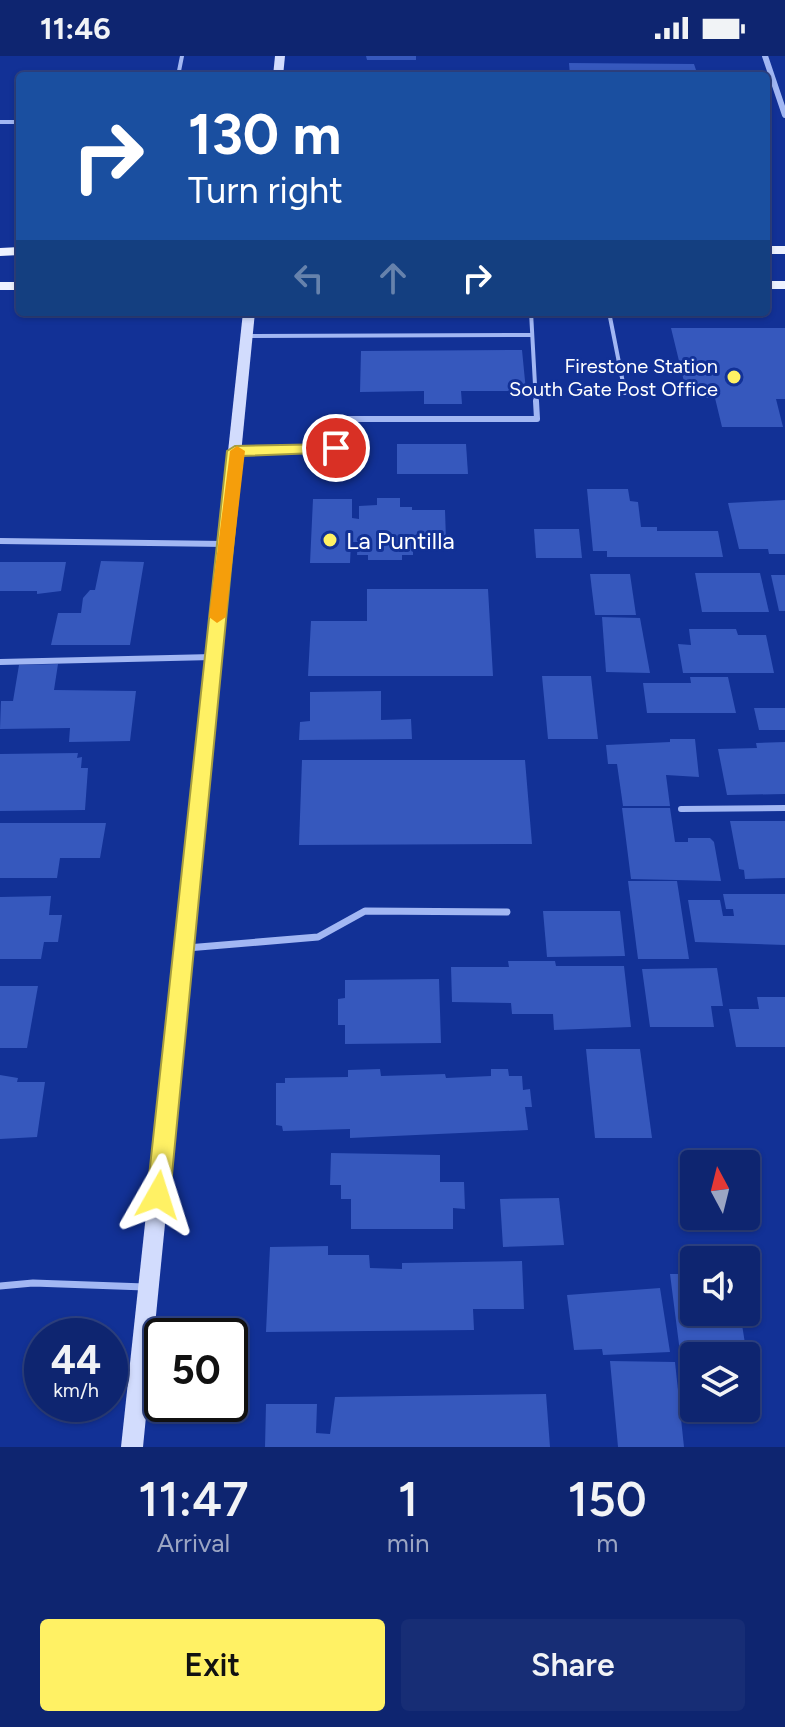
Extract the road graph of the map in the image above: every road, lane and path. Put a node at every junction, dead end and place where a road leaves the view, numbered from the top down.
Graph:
1 (765, 56) edge
2 (785, 115) edge
3 (248, 316) edge
4 (531, 316) edge
5 (610, 316) edge
6 (532, 335) junction
7 (246, 336) junction
8 (625, 393) dead end
9 (235, 451) junction
10 (0, 541) edge
11 (225, 544) junction
12 (213, 657) junction
13 (0, 662) edge
14 (785, 808) edge
15 (681, 809) dead end
16 (507, 912) dead end
17 (183, 949) junction
18 (0, 1286) edge
19 (149, 1288) junction
20 (132, 1447) edge

1 - 2 street
3 - 7 main road
4 - 6 lane
5 - 8 lane
6 - 7 lane
6 - 9 lane
7 - 9 main road
9 - 11 main road
10 - 11 lane
11 - 12 main road
12 - 13 lane
12 - 17 main road
14 - 15 lane
16 - 17 lane
17 - 19 main road
18 - 19 lane
19 - 20 main road

